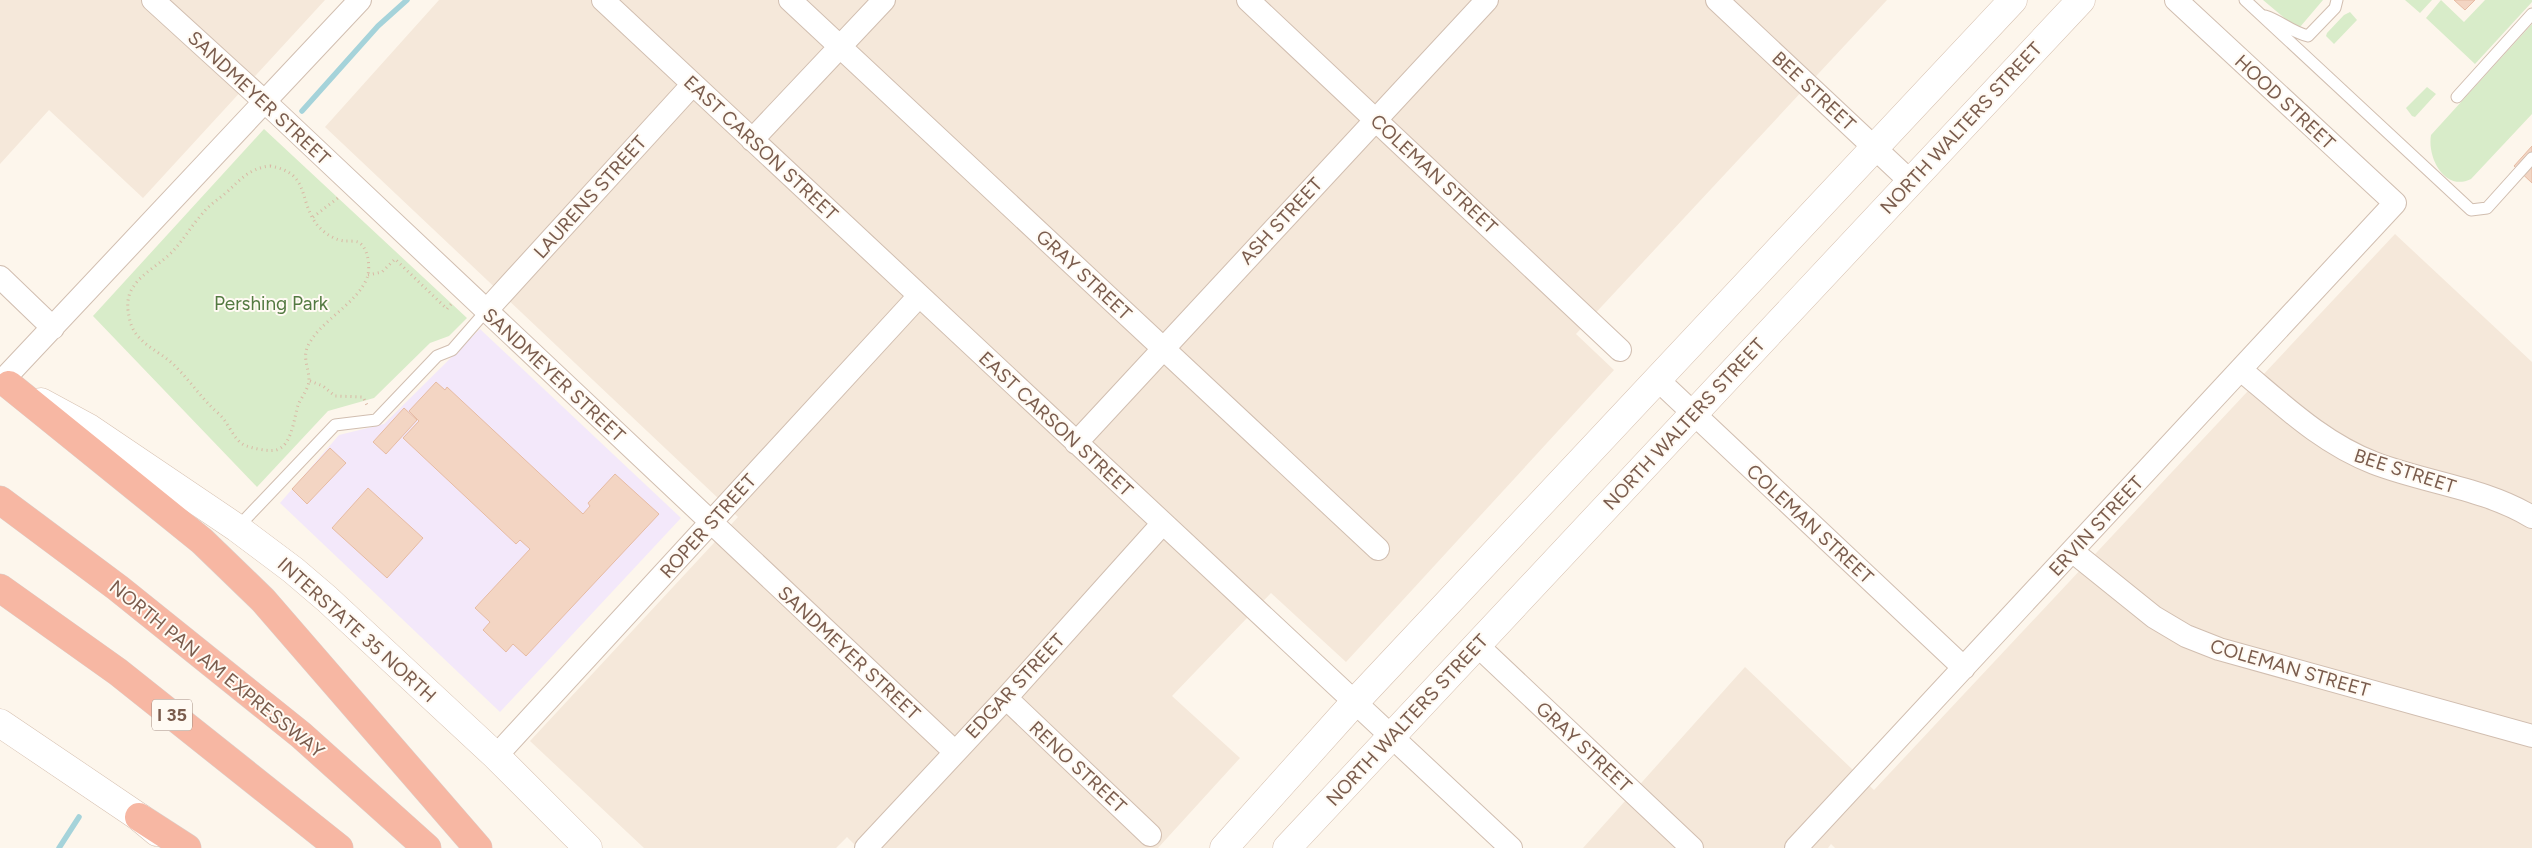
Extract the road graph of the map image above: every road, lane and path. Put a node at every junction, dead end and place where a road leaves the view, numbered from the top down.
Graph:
1 (153, 0) edge
2 (360, 0) edge
3 (603, 0) edge
4 (790, 0) edge
5 (884, 0) edge
6 (1248, 0) edge
7 (1487, 0) edge
8 (1717, 0) edge
9 (2013, 0) edge
10 (2081, 0) edge
11 (2176, 0) edge
12 (2245, 0) edge
13 (2337, 0) edge
14 (2532, 14) edge
15 (2261, 15) junction
16 (841, 47) junction
17 (694, 84) junction
18 (2457, 97) dead end
19 (265, 102) junction
20 (1375, 118) junction
21 (752, 140) junction
22 (1875, 148) junction
23 (2532, 158) edge
24 (1911, 182) junction
25 (350, 184) junction
26 (2395, 203) joint
27 (313, 217) junction
28 (401, 265) dead end
29 (368, 275) junction
30 (0, 277) edge
31 (919, 296) junction
32 (486, 311) junction
33 (53, 328) junction
34 (1163, 348) junction
35 (1620, 350) dead end
36 (2241, 370) junction
37 (1657, 379) junction
38 (3, 381) edge
39 (310, 381) junction
40 (1694, 414) junction
41 (376, 420) junction
42 (1076, 443) junction
43 (0, 500) edge
44 (2532, 517) edge
45 (711, 523) junction
46 (1163, 523) junction
47 (237, 528) junction
48 (1378, 549) dead end
49 (2072, 551) junction
50 (0, 588) edge
51 (1478, 646) junction
52 (1964, 668) junction
53 (1006, 698) junction
54 (1354, 703) junction
55 (0, 724) edge
56 (2532, 736) edge
57 (1390, 737) junction
58 (955, 752) junction
59 (496, 756) junction
60 (139, 817) junction
61 (1150, 835) dead end
62 (175, 848) edge
63 (188, 848) edge
64 (339, 848) edge
65 (427, 848) edge
66 (478, 848) edge
67 (588, 848) edge
68 (866, 848) edge
69 (1224, 848) edge
70 (1287, 848) edge
71 (1511, 848) edge
72 (1692, 848) edge
73 (1796, 848) edge

1 - 19 street, SANDMEYER STREET
2 - 19 street
3 - 17 street, EAST CARSON STREET
4 - 16 street, GRAY STREET
5 - 16 street
6 - 20 street, COLEMAN STREET
7 - 20 street, ASH STREET
8 - 22 street, BEE STREET
9 - 22 main road
10 - 24 main road, NORTH WALTERS STREET
11 - 26 street, HOOD STREET
12 - 15 lane
13 - 15 lane
14 - 18 lane
15 - 23 lane
16 - 21 street
16 - 34 street, GRAY STREET
17 - 21 street, EAST CARSON STREET
17 - 32 street, LAURENS STREET
19 - 25 street, SANDMEYER STREET
19 - 33 street
20 - 34 street, ASH STREET
20 - 35 street, COLEMAN STREET
21 - 31 street, EAST CARSON STREET
22 - 24 street, BEE STREET
22 - 37 main road
24 - 40 main road, NORTH WALTERS STREET
25 - 27 path
25 - 32 street, SANDMEYER STREET
26 - 36 street, ERVIN STREET
27 - 29 path
27 - 39 path
28 - 29 path
29 - 39 path
30 - 33 street
31 - 42 street, EAST CARSON STREET
31 - 45 street, ROPER STREET
32 - 41 lane
32 - 45 street, SANDMEYER STREET
33 - 38 street
34 - 42 street, ASH STREET
34 - 48 street, GRAY STREET
36 - 44 street, BEE STREET
36 - 49 street, ERVIN STREET
37 - 40 street, COLEMAN STREET
37 - 54 main road
38 - 47 main road, INTERSTATE 35 NORTH
38 - 66 highway
39 - 41 path
40 - 51 main road, NORTH WALTERS STREET
40 - 52 street, COLEMAN STREET
41 - 47 lane
42 - 46 street, EAST CARSON STREET
43 - 65 highway, NORTH PAN AM EXPRESSWAY
45 - 58 street, SANDMEYER STREET
45 - 59 street, ROPER STREET
46 - 53 street, EDGAR STREET
46 - 54 street, EAST CARSON STREET
47 - 59 main road, INTERSTATE 35 NORTH
49 - 52 street, ERVIN STREET
49 - 56 street, COLEMAN STREET
50 - 64 highway, I 35
51 - 57 main road, NORTH WALTERS STREET
51 - 72 street, GRAY STREET
52 - 73 street, ERVIN STREET
53 - 58 street, EDGAR STREET
53 - 61 street, RENO STREET
54 - 57 street, EAST CARSON STREET
54 - 69 main road
55 - 60 main road
57 - 70 main road, NORTH WALTERS STREET
57 - 71 street, EAST CARSON STREET
58 - 68 street, EDGAR STREET
59 - 67 main road, INTERSTATE 35 NORTH
60 - 62 main road
60 - 63 highway

